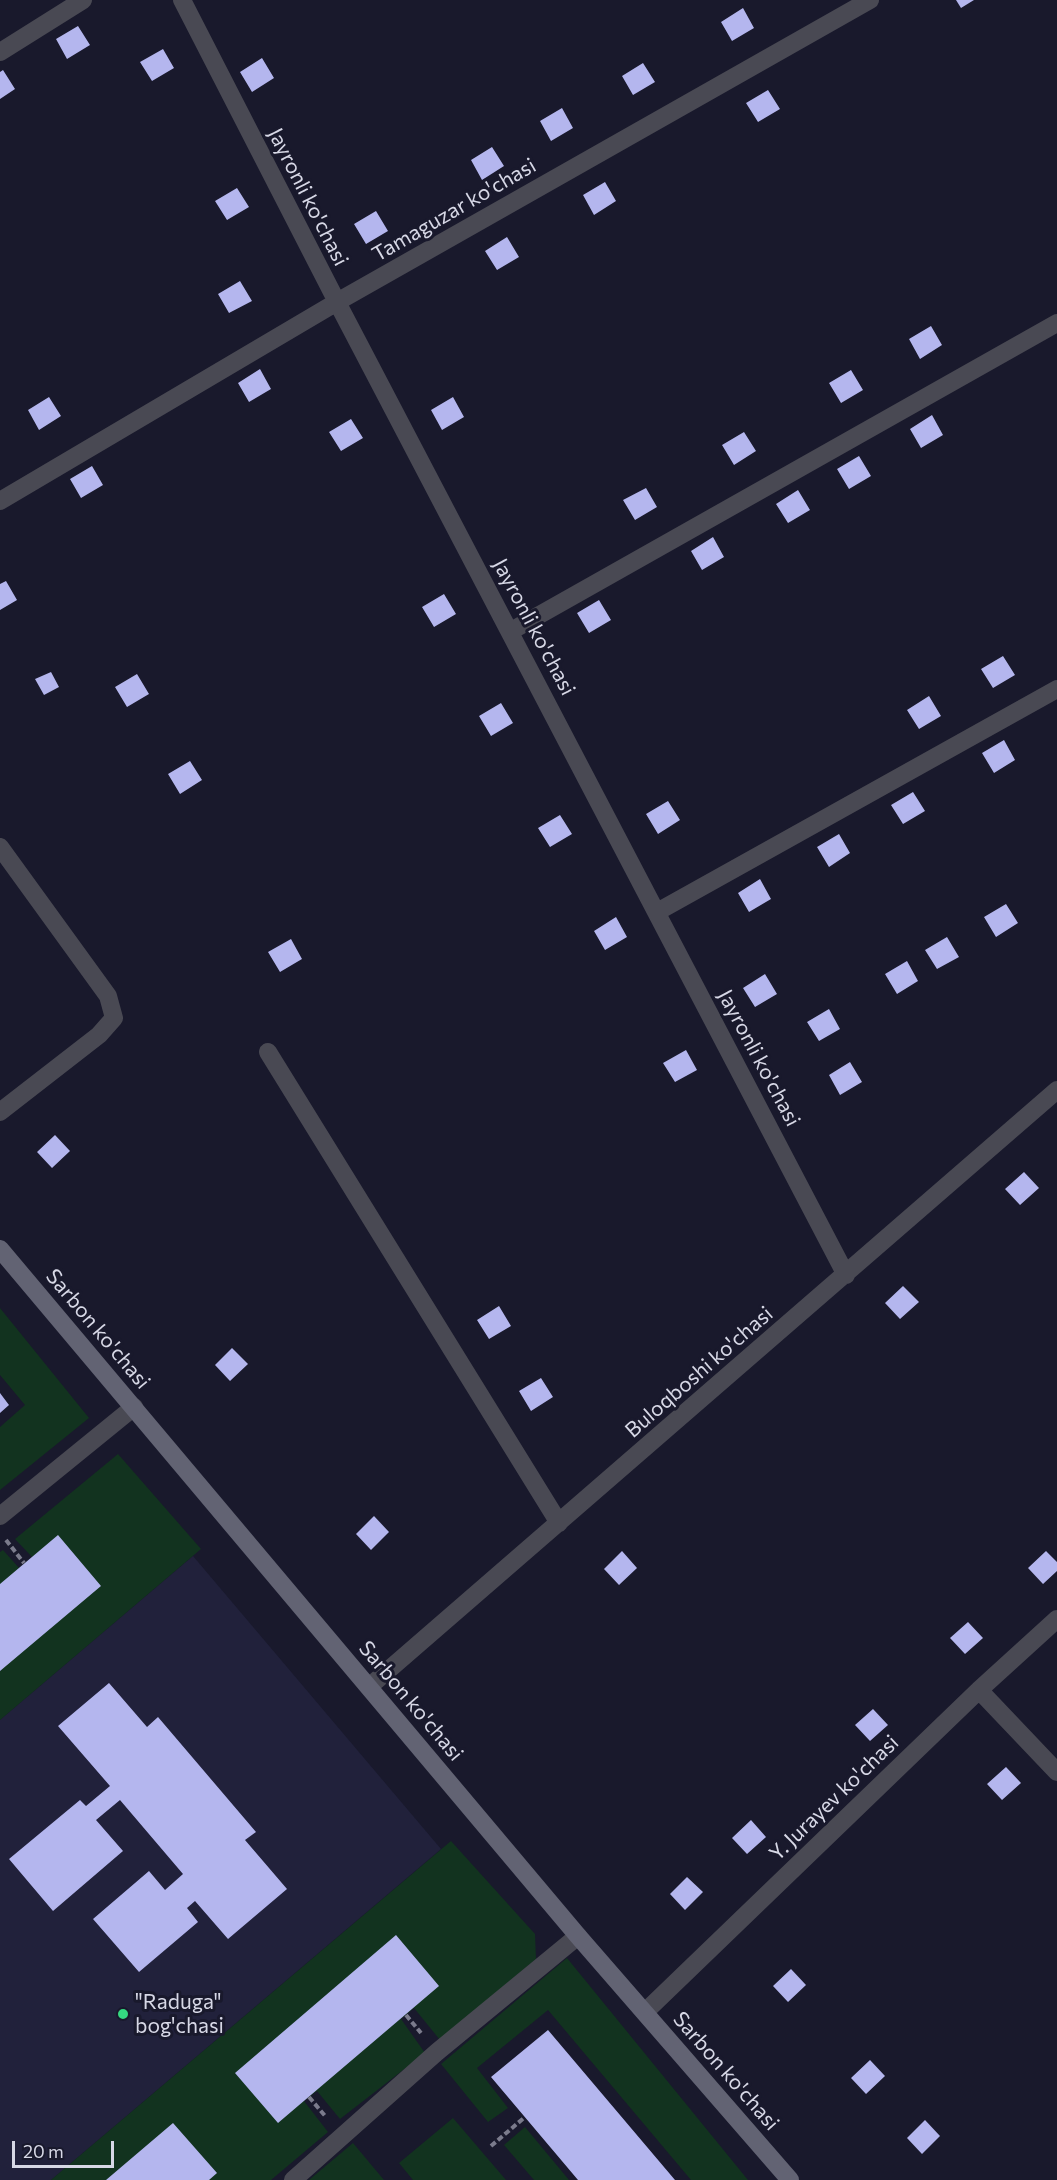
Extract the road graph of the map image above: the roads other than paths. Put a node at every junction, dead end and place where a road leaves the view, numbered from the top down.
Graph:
1 (83, 0) edge
2 (182, 0) edge
3 (870, 0) edge
4 (0, 52) edge
5 (337, 302) junction
6 (1057, 323) edge
7 (0, 501) edge
8 (512, 631) junction
9 (1057, 689) edge
10 (0, 847) edge
11 (657, 912) junction
12 (268, 1052) dead end
13 (1057, 1090) edge
14 (0, 1112) edge
15 (0, 1249) edge
16 (846, 1275) junction
17 (134, 1407) junction
18 (0, 1516) edge
19 (559, 1523) junction
20 (1057, 1619) edge
21 (370, 1686) junction
22 (979, 1690) junction
23 (1057, 1772) edge
24 (578, 1936) junction
25 (646, 2011) junction
26 (293, 2180) edge
27 (790, 2180) edge

1 - 4 street
2 - 5 street, Jayronli ko'chasi
3 - 5 street, Tamaguzar ko'chasi
5 - 7 street, Tamaguzar ko'chasi
5 - 8 street, Jayronli ko'chasi
6 - 8 street
8 - 11 street, Jayronli ko'chasi
9 - 11 street
10 - 14 street
11 - 16 street, Jayronli ko'chasi
12 - 19 street
13 - 16 street, Buloqboshi ko'chasi
15 - 17 street, Sarbon ko'chasi
16 - 19 street, Buloqboshi ko'chasi
17 - 18 street
17 - 21 street, Sarbon ko'chasi
19 - 21 street, Buloqboshi ko'chasi
20 - 22 street, Y. Jurayev ko'chasi
21 - 24 street, Sarbon ko'chasi
22 - 23 street
22 - 25 street, Y. Jurayev ko'chasi
24 - 25 street, Sarbon ko'chasi
24 - 26 street
25 - 27 street, Sarbon ko'chasi

